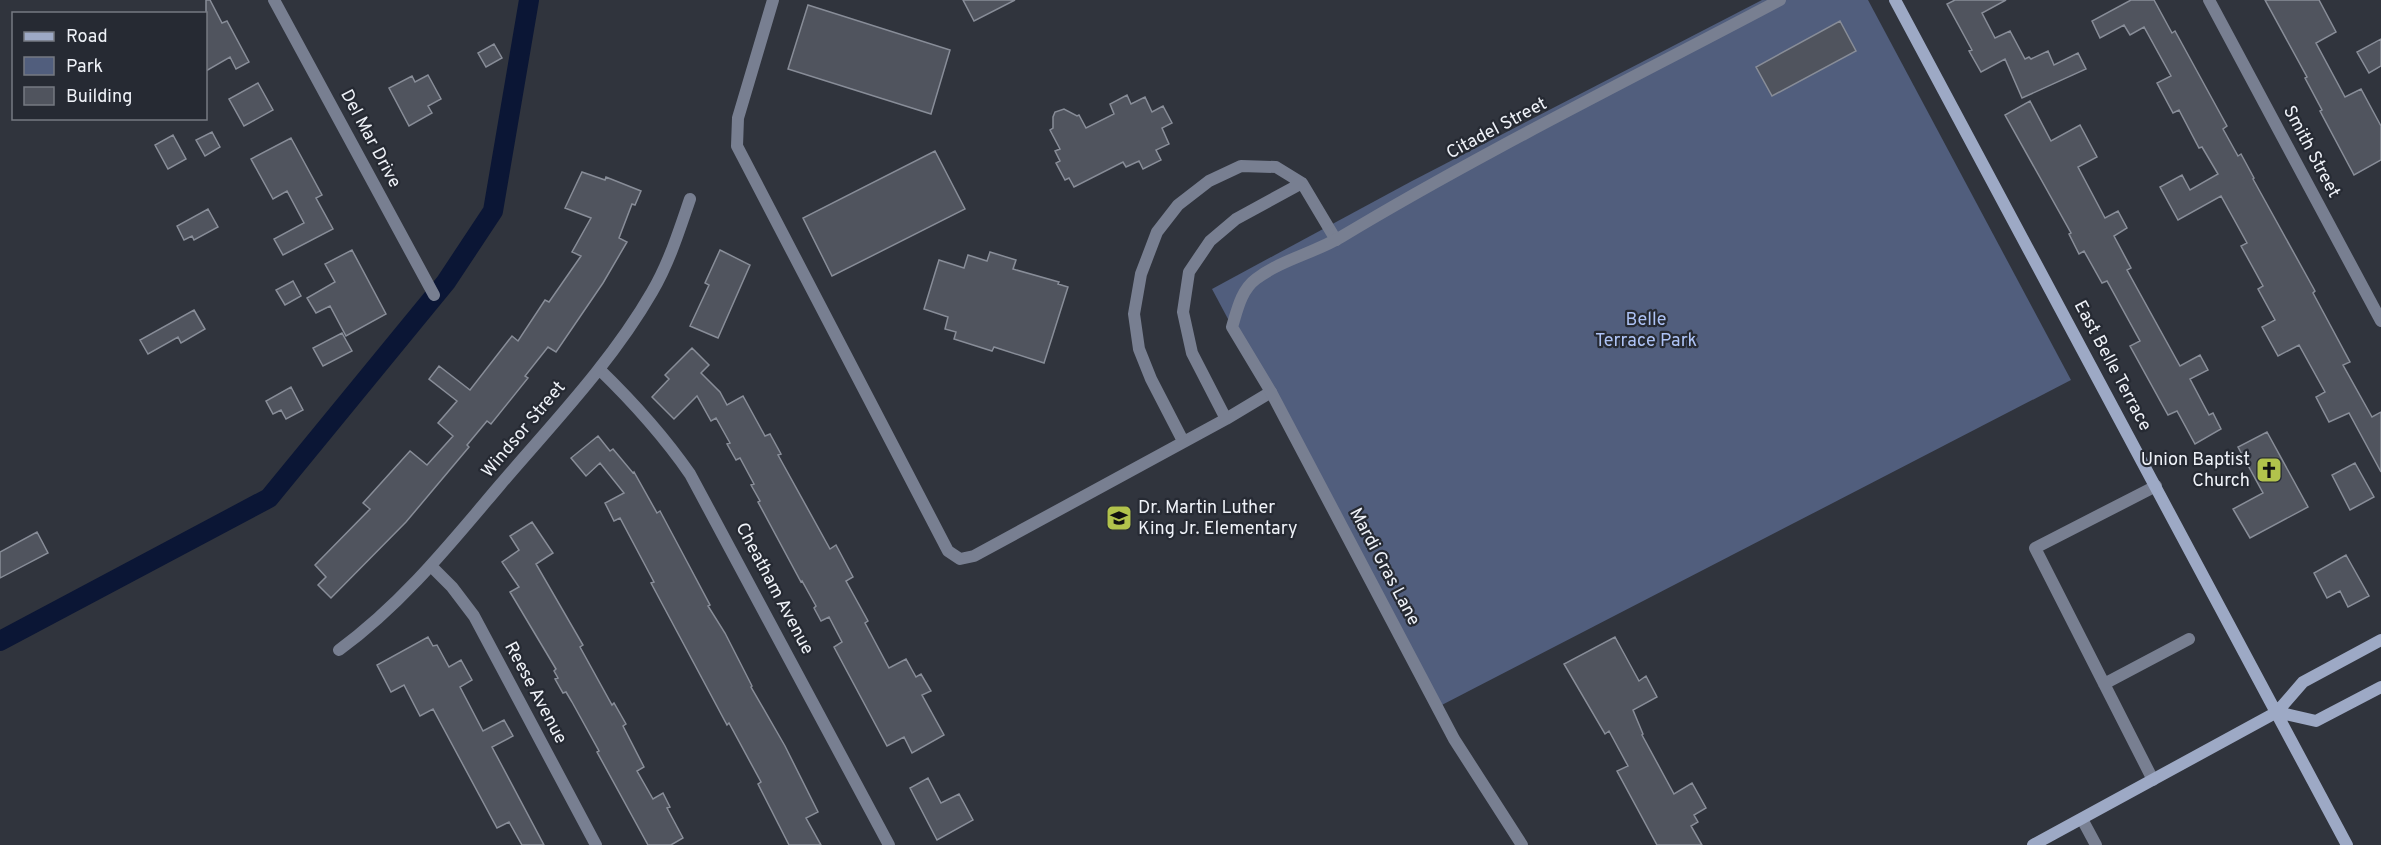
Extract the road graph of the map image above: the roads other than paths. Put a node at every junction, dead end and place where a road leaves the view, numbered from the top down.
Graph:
1 (274, 0) edge
2 (773, 0) edge
3 (1780, 0) edge
4 (1895, 0) edge
5 (2209, 0) edge
6 (1302, 183) junction
7 (690, 200) dead end
8 (1336, 240) junction
9 (434, 295) dead end
10 (1240, 301) joint
11 (2381, 321) edge
12 (599, 369) junction
13 (1271, 392) junction
14 (1226, 419) junction
15 (1183, 441) junction
16 (2156, 486) junction
17 (431, 566) junction
18 (2189, 639) dead end
19 (2381, 640) edge
20 (339, 650) dead end
21 (2104, 684) junction
22 (2381, 687) edge
23 (2277, 712) junction
24 (2153, 780) junction
25 (2082, 819) junction
26 (596, 845) edge
27 (889, 845) edge
28 (1522, 845) edge
29 (2033, 845) edge
30 (2096, 845) edge
31 (2348, 845) edge

1 - 9 street, Del Mar Drive
2 - 15 street
3 - 8 street, Citadel Street
4 - 16 street, East Belle Terrace
5 - 11 street, Smith Street
6 - 8 street
6 - 14 street
6 - 15 street
7 - 12 street, Windsor Street
8 - 10 street, Citadel Street
10 - 13 street, Mardi Gras Lane
12 - 17 street, Windsor Street
12 - 27 street, Cheatham Avenue
13 - 14 street
13 - 28 street, Mardi Gras Lane
14 - 15 street
16 - 21 street
16 - 23 street, East Belle Terrace
17 - 20 street, Windsor Street
17 - 26 street, Reese Avenue
18 - 21 street
19 - 23 street
21 - 24 street
22 - 23 street
23 - 24 street
23 - 31 street, East Belle Terrace
24 - 25 street
25 - 29 street
25 - 30 street

